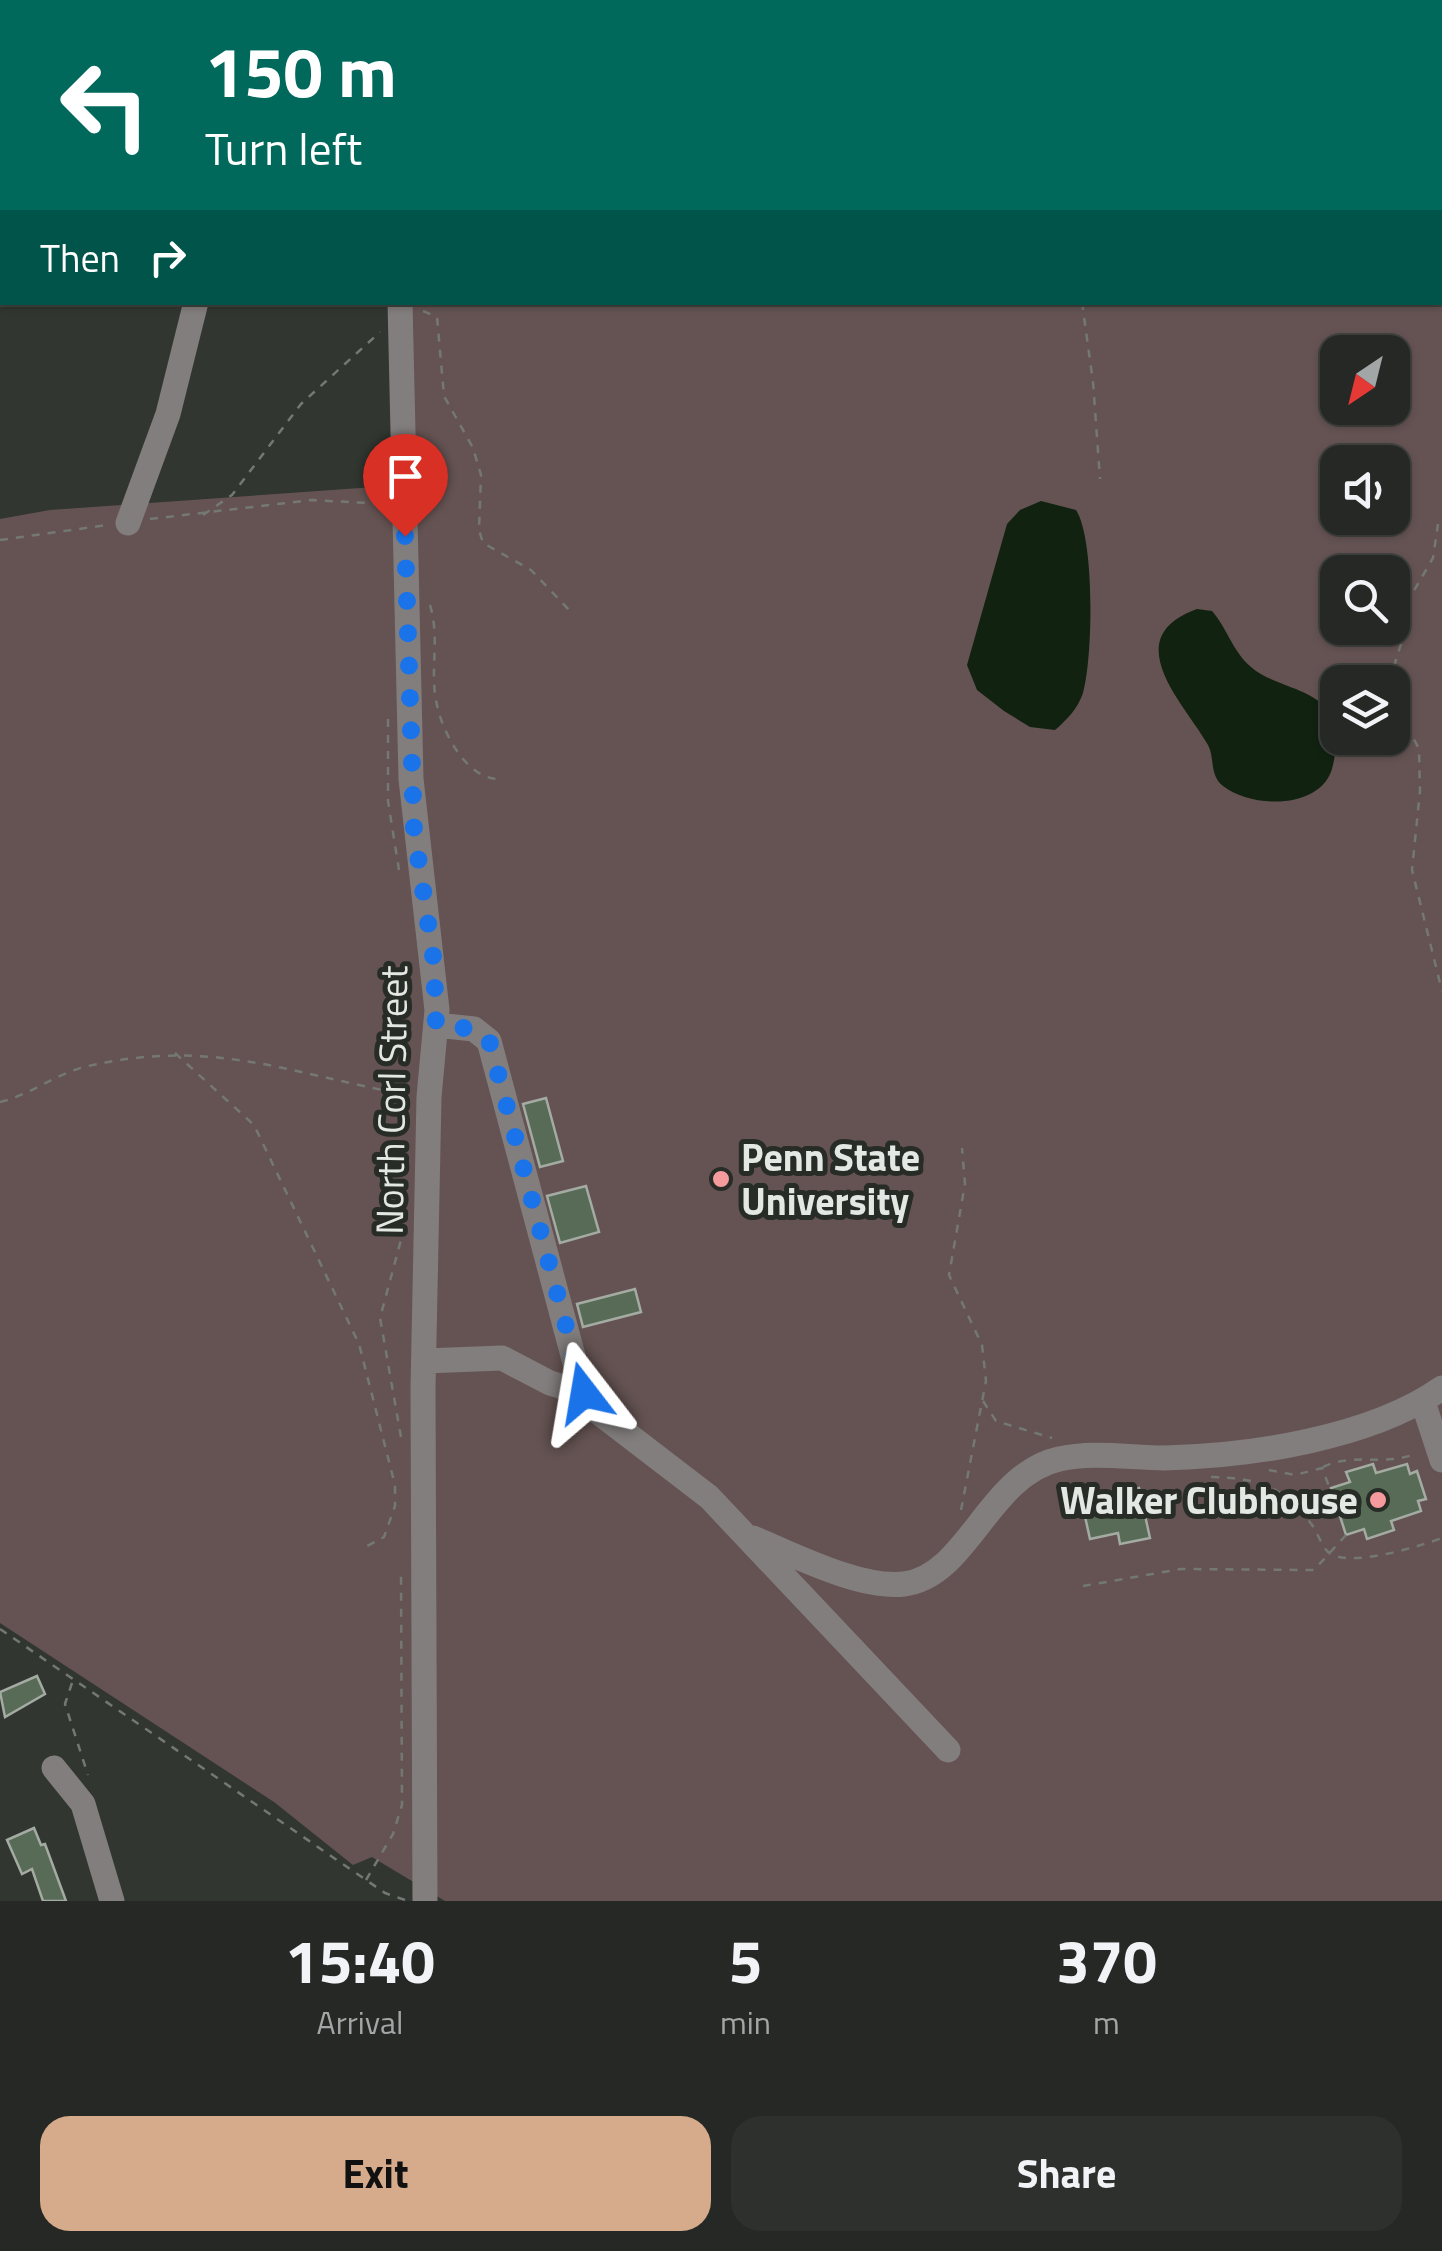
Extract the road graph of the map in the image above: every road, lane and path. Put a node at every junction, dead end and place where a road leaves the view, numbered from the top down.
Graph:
1 (195, 305) edge
2 (400, 305) edge
3 (1082, 305) edge
4 (385, 329) dead end
5 (384, 342) dead end
6 (1100, 479) dead end
7 (387, 519) dead end
8 (128, 522) junction
9 (1438, 524) dead end
10 (0, 540) edge
11 (406, 599) junction
12 (1393, 665) edge
13 (388, 709) dead end
14 (1410, 731) edge
15 (501, 779) dead end
16 (401, 876) dead end
17 (1442, 991) edge
18 (436, 1025) junction
19 (176, 1053) junction
20 (0, 1102) edge
21 (412, 1107) dead end
22 (962, 1148) dead end
23 (406, 1220) dead end
24 (424, 1361) junction
25 (584, 1393) junction
26 (1432, 1395) edge
27 (983, 1400) junction
28 (1056, 1439) dead end
29 (402, 1449) dead end
30 (1250, 1451) junction
31 (1439, 1452) edge
32 (1322, 1468) junction
33 (1201, 1477) dead end
34 (1337, 1507) dead end
35 (1346, 1535) dead end
36 (747, 1536) junction
37 (966, 1536) junction
38 (1442, 1538) edge
39 (366, 1546) dead end
40 (1331, 1554) junction
41 (402, 1566) dead end
42 (1083, 1586) dead end
43 (0, 1629) edge
44 (72, 1682) junction
45 (79, 1745) dead end
46 (948, 1750) dead end
47 (54, 1768) dead end
48 (366, 1880) junction
49 (385, 1892) junction
50 (112, 1901) edge
51 (383, 1901) edge
52 (409, 1901) edge
53 (425, 1901) edge

1 - 8 street
2 - 11 street, North Corl Street
3 - 6 path
4 - 5 path
7 - 8 path
8 - 10 path
9 - 12 path
11 - 15 path
11 - 18 street, North Corl Street
13 - 16 path
14 - 17 path
18 - 24 street, North Corl Street
18 - 25 street
19 - 20 path
19 - 21 path
19 - 39 path
22 - 27 path
23 - 29 path
24 - 25 street
24 - 53 street, North Corl Street
25 - 36 street
26 - 30 street
26 - 31 street
27 - 28 path
27 - 37 path
30 - 32 path
30 - 37 street
31 - 32 path
32 - 34 path
33 - 40 path
35 - 40 path
36 - 37 street
36 - 46 street
38 - 40 path
40 - 42 path
41 - 48 path
43 - 44 path
44 - 45 path
44 - 48 path
47 - 50 street
48 - 49 path
49 - 51 path
49 - 52 path

